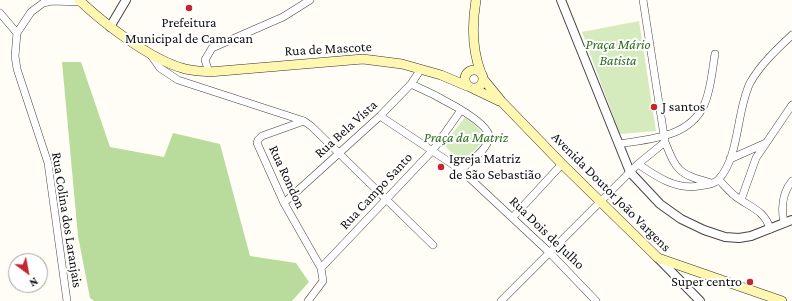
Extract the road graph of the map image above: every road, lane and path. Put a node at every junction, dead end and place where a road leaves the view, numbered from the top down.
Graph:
1 (126, 0) edge
2 (310, 0) edge
3 (476, 0) edge
4 (561, 0) edge
5 (644, 0) edge
6 (80, 1) edge
7 (0, 12) edge
8 (110, 27) junction
9 (17, 33) junction
10 (792, 35) edge
11 (149, 52) junction
12 (715, 54) dead end
13 (421, 70) junction
14 (209, 72) junction
15 (482, 76) junction
16 (411, 84) junction
17 (471, 87) junction
18 (502, 102) junction
19 (792, 105) edge
20 (460, 110) junction
21 (380, 116) junction
22 (304, 121) junction
23 (665, 139) junction
24 (767, 142) junction
25 (619, 144) junction
26 (433, 150) junction
27 (339, 152) junction
28 (730, 160) junction
29 (562, 164) junction
30 (638, 164) junction
31 (461, 170) junction
32 (630, 172) junction
33 (719, 180) junction
34 (792, 181) edge
35 (712, 184) junction
36 (386, 198) junction
37 (741, 200) junction
38 (600, 201) junction
39 (284, 204) junction
40 (513, 218) junction
41 (788, 222) edge
42 (770, 229) junction
43 (433, 245) dead end
44 (550, 253) junction
45 (658, 258) junction
46 (321, 268) junction
47 (767, 299) edge
48 (67, 301) edge
49 (308, 301) edge
50 (501, 301) edge
51 (596, 301) edge
52 (700, 301) edge
53 (782, 301) edge

1 - 8 street
2 - 14 street
3 - 15 main road
4 - 25 street
5 - 23 street
6 - 8 main road, Rua de Mascote
6 - 9 street, Rua Colina dos Laranjais
7 - 9 street
8 - 11 main road, Rua de Mascote
9 - 48 street, Rua Colina dos Laranjais
10 - 28 street
11 - 14 main road, Rua de Mascote
11 - 22 street
12 - 23 street
13 - 14 main road, Rua de Mascote
13 - 16 street, Rua Bela Vista
13 - 17 main road, Rua de Mascote
15 - 17 main road
15 - 17 main road
15 - 18 main road, Avenida Doutor João Vargens
16 - 20 street
16 - 21 street, Rua Bela Vista
17 - 18 main road, Avenida Doutor João Vargens
18 - 29 main road, Avenida Doutor João Vargens
19 - 24 street
20 - 26 street, Rua Campo Santo
20 - 31 street
21 - 26 street, Rua Dois de Julho
21 - 27 street, Rua Bela Vista
22 - 27 street
22 - 39 street, Rua Rondon
23 - 25 street
23 - 30 street
23 - 35 street
24 - 28 street
24 - 37 street
25 - 32 street
26 - 31 street, Rua Dois de Julho
26 - 36 street, Rua Campo Santo
27 - 36 street
27 - 39 street, Rua Bela Vista
28 - 33 street
29 - 38 main road, Avenida Doutor João Vargens
29 - 40 street
30 - 32 street
30 - 35 street
31 - 40 street, Rua Dois de Julho
32 - 38 street
32 - 42 street
33 - 35 street
33 - 37 street
34 - 41 street
36 - 43 street
36 - 46 street, Rua Campo Santo
37 - 42 street
38 - 44 street
38 - 45 main road, Avenida Doutor João Vargens
39 - 46 street, Rua Rondon
40 - 44 street, Rua Dois de Julho
41 - 42 street
44 - 50 street
44 - 51 street, Rua Dois de Julho
45 - 47 main road
45 - 52 street, Avenida Doutor João Vargens
46 - 49 street
47 - 53 main road

